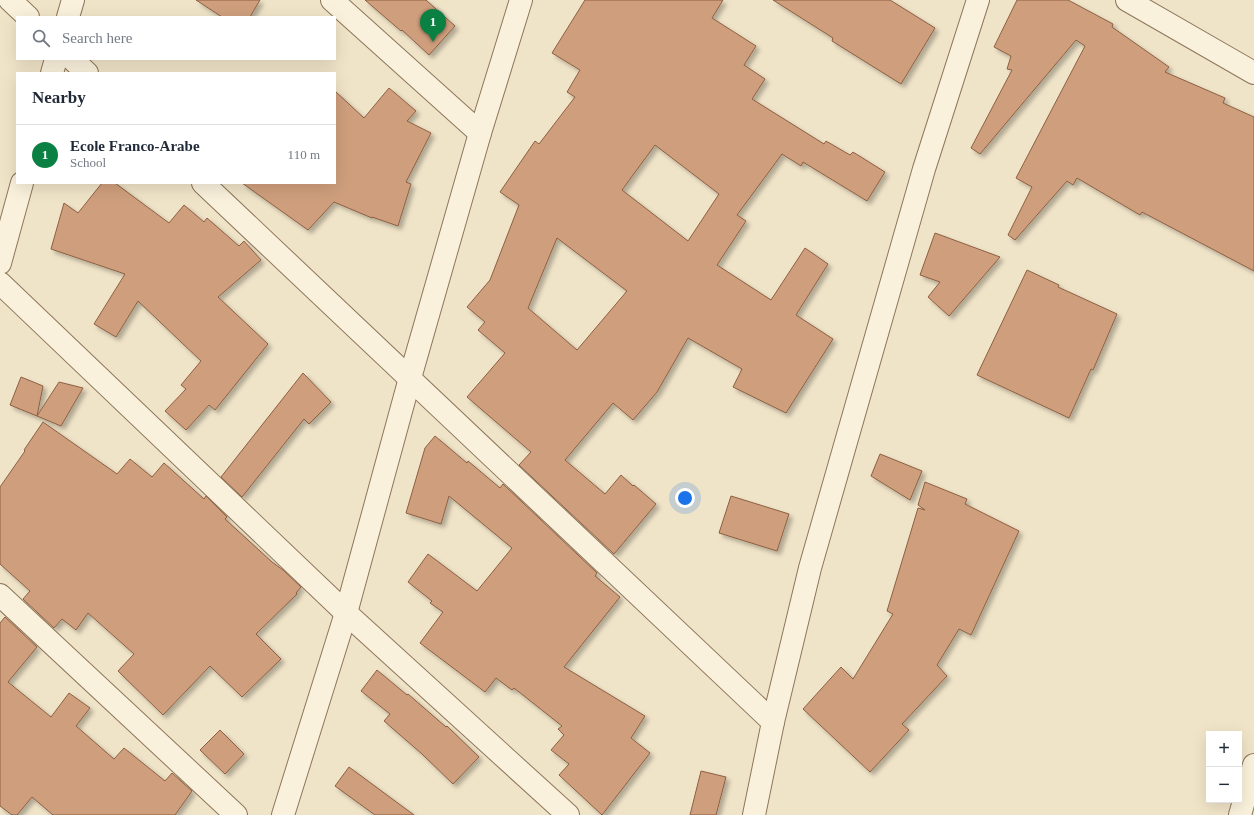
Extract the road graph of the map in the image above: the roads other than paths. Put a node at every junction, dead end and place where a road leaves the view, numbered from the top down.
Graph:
1 (10, 0) edge
2 (73, 0) edge
3 (332, 0) edge
4 (521, 0) edge
5 (978, 0) edge
6 (1127, 0) edge
7 (27, 16) edge
8 (68, 16) edge
9 (56, 60) edge
10 (73, 60) edge
11 (52, 72) edge
12 (86, 72) edge
13 (1254, 73) edge
14 (480, 133) junction
15 (22, 184) edge
16 (204, 184) edge
17 (0, 263) edge
18 (0, 283) edge
19 (410, 378) junction
20 (0, 595) edge
21 (346, 613) junction
22 (773, 722) junction
23 (1254, 764) edge
24 (236, 815) edge
25 (283, 815) edge
26 (568, 815) edge
27 (754, 815) edge
28 (1240, 815) edge

1 - 7 street
2 - 8 street
3 - 14 street
4 - 14 street
5 - 22 street
6 - 13 street
9 - 11 street
10 - 12 street
14 - 19 street
15 - 17 street
16 - 19 street
18 - 21 street
19 - 21 street
19 - 22 street
20 - 24 street
21 - 25 street
21 - 26 street
22 - 27 street
23 - 28 street

